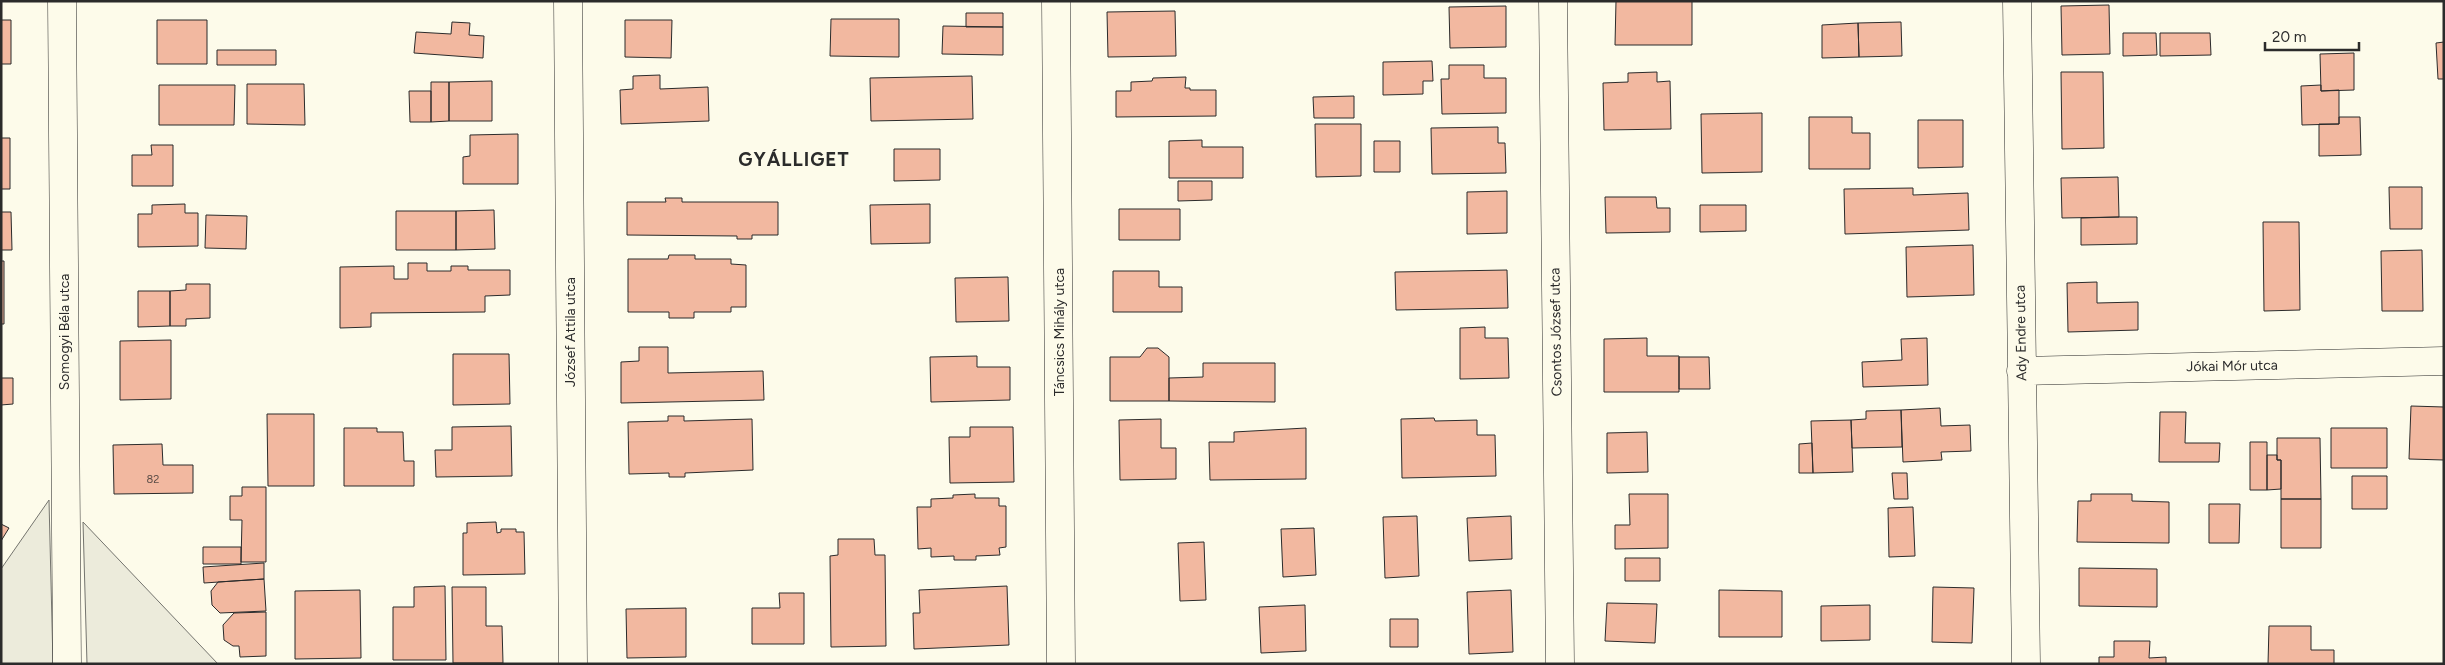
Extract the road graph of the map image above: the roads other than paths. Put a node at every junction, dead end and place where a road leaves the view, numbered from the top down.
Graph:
1 (62, 1) edge
2 (568, 1) edge
3 (1056, 1) edge
4 (1553, 1) edge
5 (2018, 1) edge
6 (2444, 361) edge
7 (2021, 371) junction
8 (67, 664) edge
9 (573, 664) edge
10 (1061, 664) edge
11 (1560, 664) edge
12 (2026, 664) edge

1 - 8 street, Somogyi Béla utca
2 - 9 street, József Attila utca
3 - 10 street, Táncsics Mihály utca
4 - 11 street, Csontos József utca
5 - 7 street, Ady Endre utca
6 - 7 street, Jókai Mór utca
7 - 12 street, Ady Endre utca

